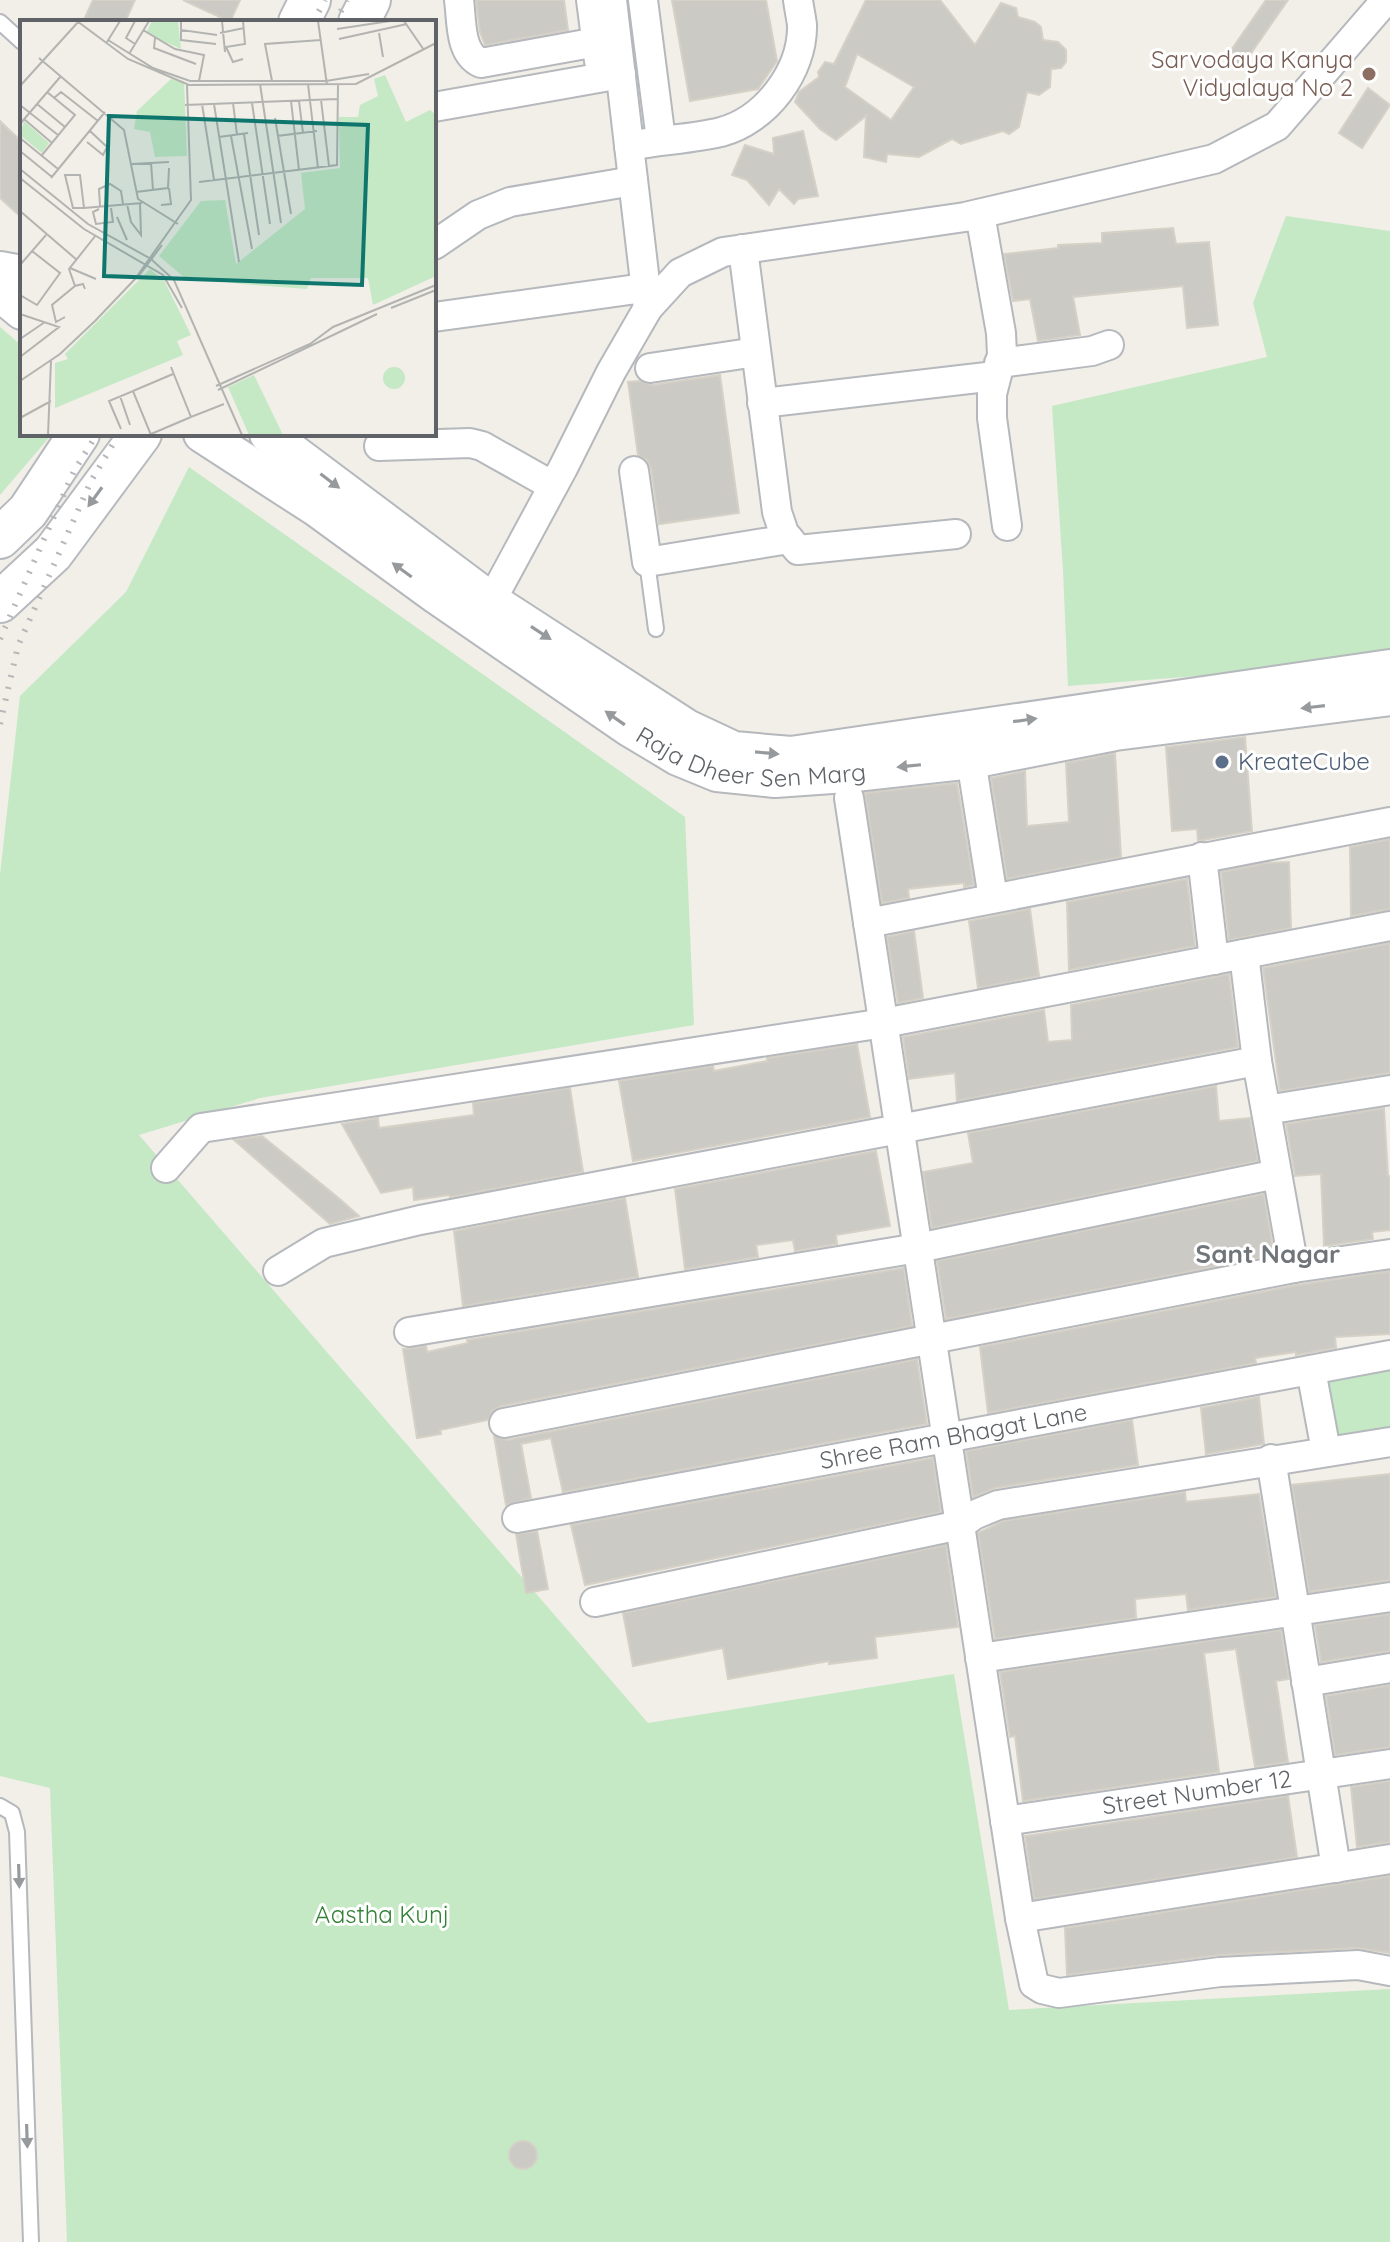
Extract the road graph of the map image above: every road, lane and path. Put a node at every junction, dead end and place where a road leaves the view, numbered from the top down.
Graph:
1 (310, 0) edge
2 (370, 0) edge
3 (459, 0) edge
4 (591, 0) edge
5 (612, 0) edge
6 (643, 0) edge
7 (798, 0) edge
8 (1386, 0) edge
9 (300, 20) edge
10 (360, 20) edge
11 (0, 22) edge
12 (20, 40) edge
13 (597, 42) junction
14 (611, 76) junction
15 (436, 107) edge
16 (661, 140) junction
17 (629, 146) junction
18 (633, 181) junction
19 (980, 214) junction
20 (436, 244) edge
21 (743, 249) junction
22 (0, 270) edge
23 (20, 274) edge
24 (0, 293) edge
25 (646, 298) junction
26 (20, 309) edge
27 (436, 317) edge
28 (1109, 345) dead end
29 (756, 352) junction
30 (650, 368) dead end
31 (997, 370) junction
32 (762, 403) junction
33 (78, 436) edge
34 (140, 436) edge
35 (205, 436) edge
36 (270, 436) edge
37 (379, 446) dead end
38 (634, 471) dead end
39 (553, 486) junction
40 (1007, 526) dead end
41 (956, 534) dead end
42 (0, 538) edge
43 (789, 539) junction
44 (647, 562) junction
45 (0, 602) edge
46 (485, 612) junction
47 (656, 629) dead end
48 (1390, 668) edge
49 (1390, 697) edge
50 (969, 744) junction
51 (849, 798) dead end
52 (1390, 822) edge
53 (1202, 857) junction
54 (993, 898) junction
55 (868, 923) junction
56 (1390, 926) edge
57 (1244, 954) junction
58 (1214, 960) junction
59 (884, 1023) junction
60 (1257, 1061) junction
61 (1390, 1090) edge
62 (1266, 1110) junction
63 (900, 1129) junction
64 (166, 1168) dead end
65 (1277, 1174) junction
66 (918, 1248) junction
67 (1390, 1254) edge
68 (1294, 1268) junction
69 (278, 1271) dead end
70 (409, 1332) dead end
71 (932, 1339) junction
72 (1390, 1355) edge
73 (1311, 1370) junction
74 (504, 1423) dead end
75 (946, 1437) junction
76 (1390, 1442) edge
77 (1326, 1451) junction
78 (1271, 1459) junction
79 (517, 1518) dead end
80 (960, 1525) junction
81 (1390, 1597) edge
82 (595, 1602) dead end
83 (1295, 1611) junction
84 (980, 1658) junction
85 (1390, 1668) edge
86 (1306, 1682) junction
87 (1390, 1764) edge
88 (1320, 1774) junction
89 (0, 1806) edge
90 (1005, 1821) junction
91 (1390, 1859) edge
92 (1336, 1868) junction
93 (1020, 1918) junction
94 (1390, 1971) edge
95 (31, 2242) edge

1 - 9 main road
2 - 10 main road
3 - 13 street
4 - 13 street
5 - 14 street
6 - 16 street
7 - 16 street
8 - 19 street
11 - 12 lane
13 - 14 street
14 - 15 street
14 - 17 street
16 - 17 street
17 - 18 street
18 - 20 street
18 - 25 street
19 - 21 street
19 - 31 street
21 - 25 street
21 - 29 street
22 - 23 street
24 - 26 street
25 - 27 street
25 - 39 street
28 - 31 street
29 - 30 street
29 - 32 street
31 - 32 street
31 - 40 street
32 - 43 street
33 - 42 main road
34 -> 45 main road
46 -> 35 street, Raja Dheer Sen Marg
36 -> 46 street, Raja Dheer Sen Marg
37 - 39 street
38 - 44 street
39 - 46 street
41 - 43 street
43 - 44 street
44 - 47 lane
46 - 50 street, Raja Dheer Sen Marg
50 -> 48 street, Raja Dheer Sen Marg
49 -> 50 street, Raja Dheer Sen Marg
50 - 54 street
51 - 55 street
52 - 53 street
53 - 54 street
53 - 58 street
54 - 55 street
55 - 59 street
56 - 57 street
57 - 58 street
57 - 60 street
58 - 59 street
59 - 63 street
59 - 64 street
60 - 62 street
60 - 63 street
61 - 62 street
62 - 65 street
63 - 66 street
63 - 69 street
65 - 66 street
65 - 68 street
66 - 70 street
66 - 71 street
67 - 68 street
68 - 71 street
71 - 74 street
71 - 75 street
72 - 73 street, Shree Ram Bhagat Lane
73 - 75 street, Shree Ram Bhagat Lane
73 - 77 street
75 - 79 street, Shree Ram Bhagat Lane
75 - 80 street
76 - 77 street
77 - 78 street
78 - 80 street
78 - 83 street
80 - 82 street
80 - 84 street
81 - 83 street
83 - 84 street
83 - 86 street
84 - 90 street
85 - 86 street
86 - 88 street
87 - 88 street, Street Number 12
88 - 90 street, Street Number 12
88 - 92 street
89 -> 95 lane
90 - 93 street
91 - 92 street
92 - 93 street
93 - 94 street

